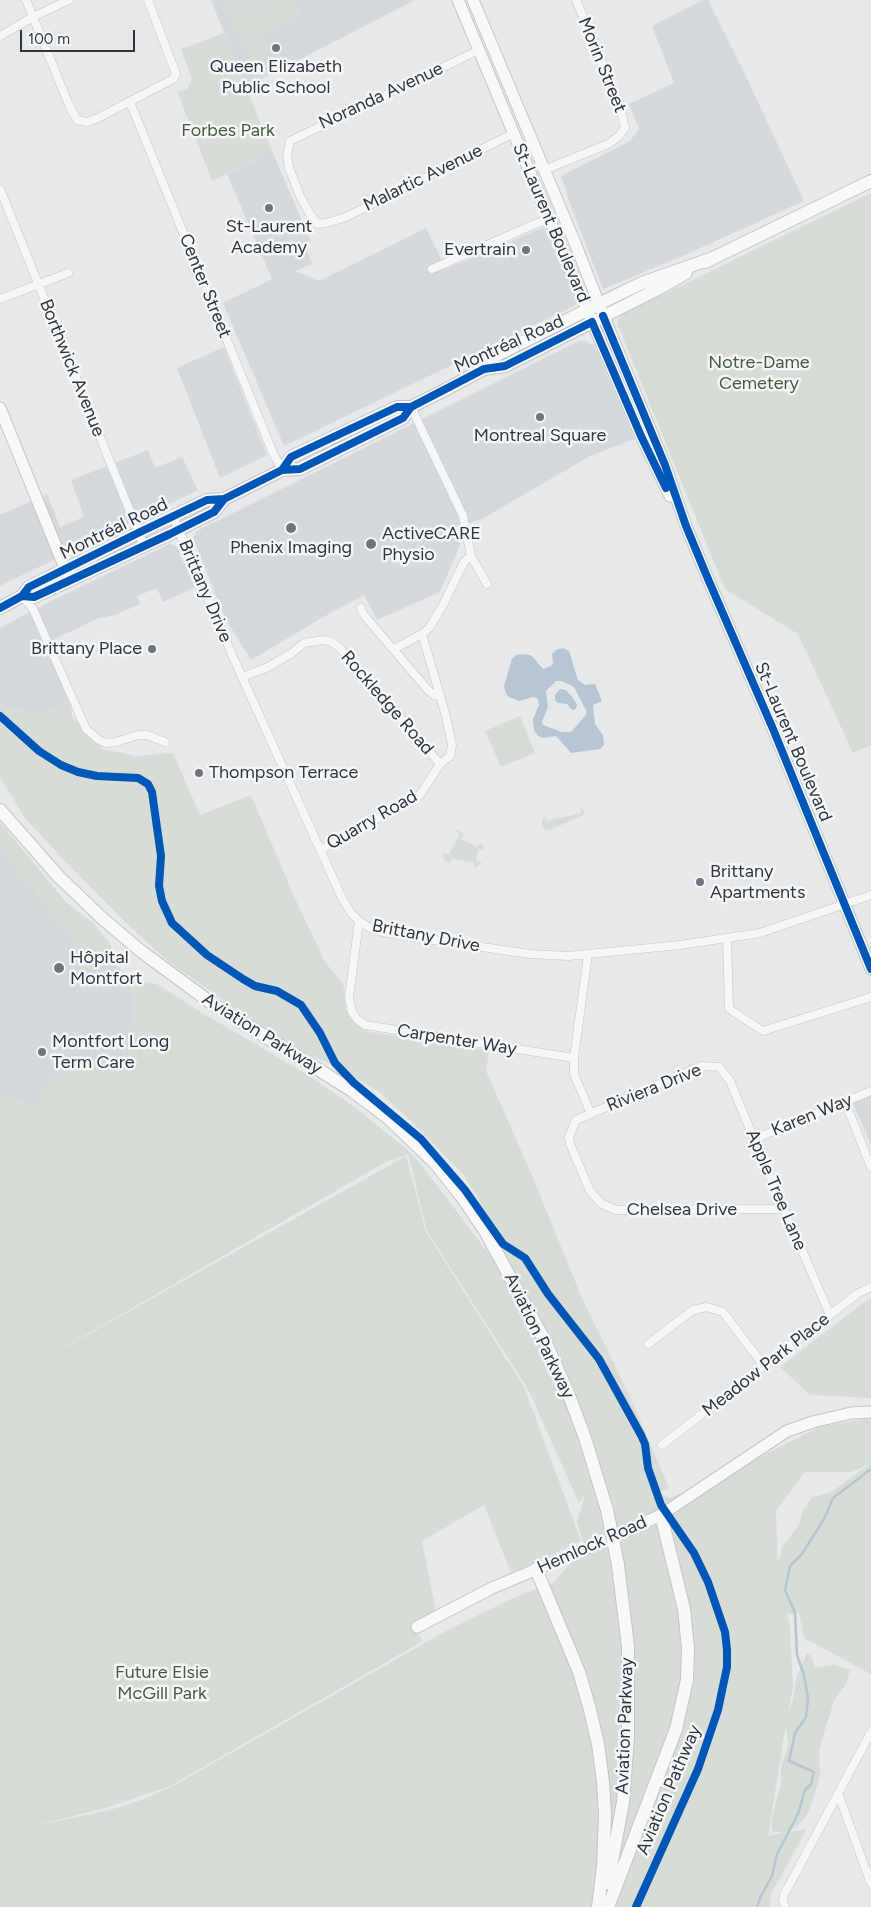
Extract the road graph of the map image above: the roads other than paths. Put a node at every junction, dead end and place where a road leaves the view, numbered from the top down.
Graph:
1 (26, 0) edge
2 (68, 0) edge
3 (148, 0) edge
4 (458, 0) edge
5 (473, 0) edge
6 (576, 0) edge
7 (33, 17) junction
8 (0, 36) edge
9 (479, 50) junction
10 (130, 102) junction
11 (514, 133) junction
12 (544, 170) junction
13 (871, 181) edge
14 (0, 189) edge
15 (549, 218) junction
16 (330, 222) joint
17 (432, 269) dead end
18 (68, 273) dead end
19 (38, 285) junction
20 (0, 299) edge
21 (596, 313) junction
22 (411, 407) junction
23 (0, 408) edge
24 (282, 470) junction
25 (224, 499) junction
26 (173, 516) junction
27 (178, 529) junction
28 (138, 533) junction
29 (144, 546) junction
30 (471, 556) junction
31 (68, 575) junction
32 (487, 584) dead end
33 (22, 596) junction
34 (0, 608) edge
35 (361, 608) dead end
36 (422, 634) junction
37 (394, 649) junction
38 (242, 677) junction
39 (440, 696) junction
40 (165, 742) dead end
41 (440, 764) junction
42 (0, 802) edge
43 (0, 810) edge
44 (19, 831) junction
45 (321, 850) junction
46 (871, 895) edge
47 (844, 904) junction
48 (359, 921) junction
49 (727, 939) junction
50 (588, 954) junction
51 (871, 969) edge
52 (871, 997) edge
53 (574, 1058) junction
54 (719, 1067) joint
55 (871, 1091) edge
56 (845, 1102) junction
57 (591, 1114) junction
58 (754, 1139) junction
59 (871, 1167) edge
60 (784, 1209) junction
61 (871, 1287) edge
62 (830, 1315) junction
63 (648, 1344) dead end
64 (764, 1366) junction
65 (871, 1412) edge
66 (662, 1445) dead end
67 (661, 1515) junction
68 (536, 1569) junction
69 (417, 1627) dead end
70 (871, 1732) edge
71 (838, 1793) junction
72 (870, 1880) edge
73 (598, 1907) edge
74 (602, 1907) edge
75 (608, 1907) edge
76 (785, 1907) edge

1 - 7 street
2 - 7 street
3 - 10 street
4 - 9 main road, St-Laurent Boulevard
5 - 12 main road, St-Laurent Boulevard
6 - 12 street, Morin Street
7 - 8 street
7 - 10 street
9 - 11 main road, St-Laurent Boulevard
9 - 16 street, Noranda Avenue
10 - 24 street, Center Street
11 - 15 main road, St-Laurent Boulevard
11 - 16 street, Malartic Avenue
12 - 21 main road, St-Laurent Boulevard
13 - 21 main road, Montréal Road
14 - 19 street, Borthwick Avenue
15 - 17 street
15 - 21 main road, St-Laurent Boulevard
18 - 19 street
19 - 20 street
19 - 28 street, Borthwick Avenue
21 - 22 main road, Montréal Road
21 - 47 main road, St-Laurent Boulevard
22 - 24 main road, Montréal Road
22 - 30 street
23 - 31 main road
24 - 25 main road, Montréal Road
25 - 26 main road, Montréal Road
25 - 27 main road, Montréal Road
26 - 27 street, Brittany Drive
26 - 28 main road, Montréal Road
27 - 29 main road, Montréal Road
27 - 38 street, Brittany Drive
28 - 29 street, Borthwick Avenue
28 - 31 main road, Montréal Road
29 - 31 main road, Montréal Road
30 - 32 street
30 - 36 street
31 - 33 main road, Montréal Road
33 - 34 main road, Montréal Road
33 - 40 street
35 - 37 street
36 - 37 street
36 - 39 street, Quarry Road
37 - 39 street
38 - 41 street, Rockledge Road
38 - 45 street, Brittany Drive
39 - 41 street, Quarry Road
41 - 45 street, Quarry Road
42 - 44 main road, Aviation Parkway
43 - 44 main road, Aviation Parkway
44 - 74 main road, Aviation Parkway, bridge
45 - 48 street, Brittany Drive
46 - 47 street, Brittany Drive
47 - 49 street, Brittany Drive
47 - 51 main road, St-Laurent Boulevard
48 - 50 street, Brittany Drive
48 - 53 street, Carpenter Way
49 - 50 street, Brittany Drive
49 - 52 street
50 - 53 street
53 - 57 street
54 - 57 street, Riviera Drive
54 - 58 street, Apple Tree Lane
55 - 56 street, Karen Way
56 - 58 street, Karen Way
56 - 59 street
57 - 60 street, Chelsea Drive
58 - 60 street, Apple Tree Lane
60 - 62 street, Apple Tree Lane
61 - 62 street, Meadow Park Place
62 - 64 street, Meadow Park Place
63 - 64 street
64 - 66 street, Meadow Park Place
65 - 67 main road, Hemlock Road
67 - 68 main road, Hemlock Road
67 - 75 main road
68 - 69 main road, Hemlock Road
68 - 73 main road
70 - 71 street
71 - 72 street
71 - 76 street

